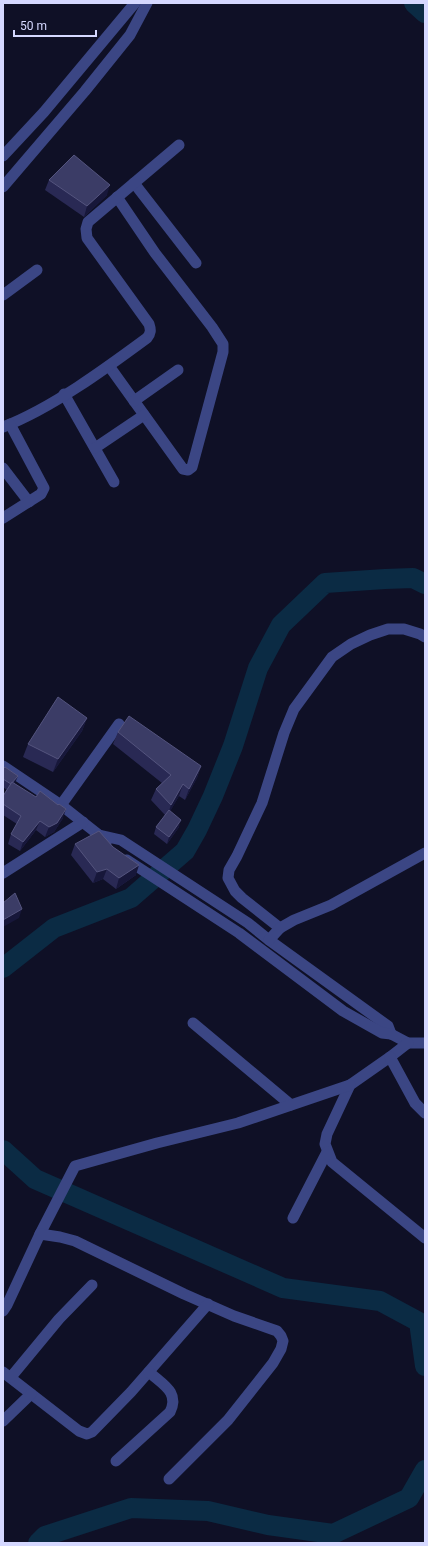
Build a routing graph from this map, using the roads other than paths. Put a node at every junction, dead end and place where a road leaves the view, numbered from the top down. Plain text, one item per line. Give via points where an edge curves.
1 (136, 3) edge
2 (147, 3) edge
3 (179, 145) dead end
4 (3, 156) edge
5 (134, 183) junction
6 (3, 187) edge
7 (117, 198) junction
8 (196, 263) dead end
9 (37, 270) dead end
10 (3, 295) edge
11 (109, 366) junction
12 (178, 370) dead end
13 (64, 394) junction
14 (134, 401) junction
15 (144, 415) junction
16 (6, 425) edge
17 (95, 448) junction
18 (3, 468) edge
19 (114, 482) dead end
20 (28, 502) junction
21 (5, 515) edge
22 (425, 637) edge
23 (119, 724) dead end
24 (3, 766) edge
25 (61, 805) junction
26 (83, 822) junction
27 (100, 835) junction
28 (425, 853) edge
29 (5, 869) edge
30 (280, 928) junction
31 (269, 940) junction
32 (193, 1023) dead end
33 (391, 1034) junction
34 (408, 1043) junction
35 (425, 1043) edge
36 (390, 1057) junction
37 (350, 1085) junction
38 (291, 1105) junction
39 (425, 1113) edge
40 (327, 1152) junction
41 (293, 1218) dead end
42 (40, 1234) junction
43 (425, 1238) edge
44 (92, 1285) dead end
45 (208, 1304) junction
46 (3, 1311) edge
47 (149, 1372) junction
48 (7, 1375) edge
49 (31, 1394) junction
50 (3, 1421) edge
51 (116, 1461) dead end
52 (169, 1479) dead end

1 - 4 street via 44,112
2 - 6 street via 130,35
3 - 5 street
5 - 7 street
5 - 8 street
7 - 11 street via 88,222 87,238 151,329 147,338
7 - 15 street via 155,253 212,327 223,348 192,467 188,470 183,469
9 - 10 street
11 - 13 street
11 - 14 street
12 - 14 street
13 - 16 street
13 - 17 street
14 - 15 street
15 - 17 street
16 - 20 street via 44,486 43,492
17 - 19 street
18 - 20 street
20 - 21 street
22 - 30 street via 404,629 388,629 351,644 332,657 294,709 262,803 229,870 228,878 235,891
23 - 25 street
24 - 25 street
25 - 26 street
26 - 27 street
26 - 29 street
27 - 31 street via 121,840 248,923
27 - 33 street via 117,854 239,933 343,1011 382,1033
28 - 30 street via 331,905
30 - 31 street
31 - 33 street via 388,1026
32 - 38 street
33 - 34 street
34 - 35 street
34 - 36 street
36 - 37 street
36 - 39 street via 415,1102
37 - 38 street
37 - 40 street via 327,1134
38 - 42 street via 238,1123 74,1166
40 - 41 street
40 - 43 street via 332,1162
42 - 45 street via 75,1241
42 - 46 street
44 - 48 street
45 - 47 street
45 - 52 street via 277,1331 283,1341 273,1363 228,1420
47 - 49 street via 132,1392 87,1434 79,1431
47 - 51 street via 170,1391 174,1405 170,1412
48 - 49 street
49 - 50 street

